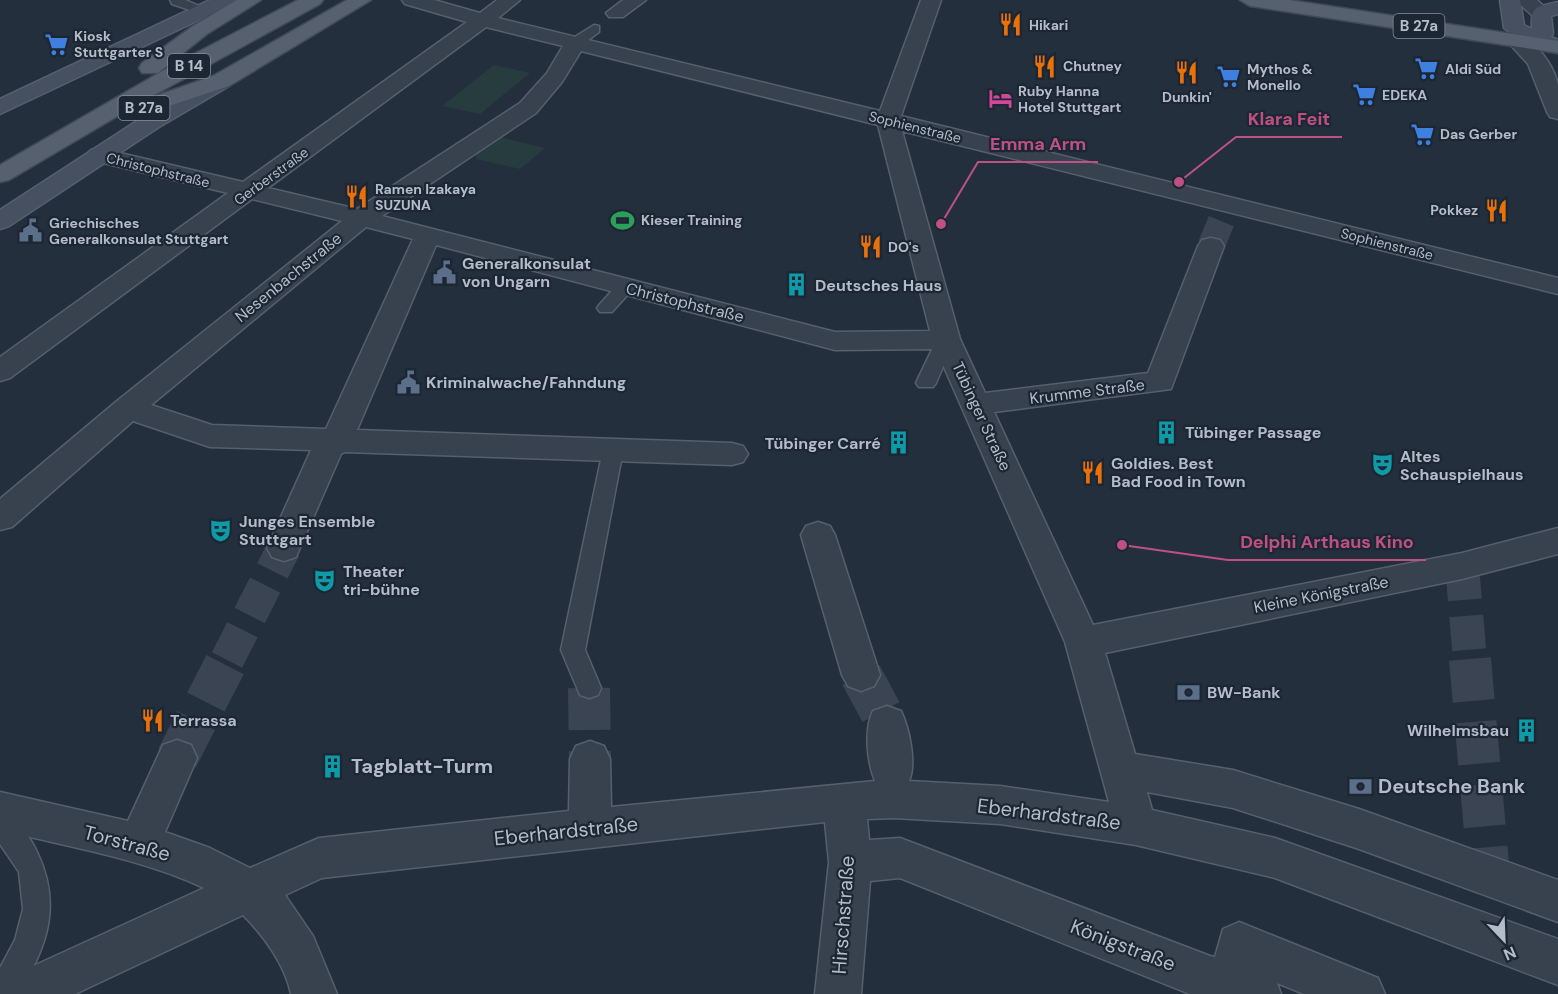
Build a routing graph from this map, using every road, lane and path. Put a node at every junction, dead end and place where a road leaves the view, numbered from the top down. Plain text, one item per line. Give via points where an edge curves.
1 (226, 0) edge
2 (251, 0) edge
3 (281, 0) edge
4 (313, 0) edge
5 (361, 0) edge
6 (412, 0) edge
7 (510, 0) edge
8 (931, 0) edge
9 (1250, 0) edge
10 (1330, 0) edge
11 (1510, 0) edge
12 (1525, 0) edge
13 (176, 1) edge
14 (203, 10) junction
15 (483, 20) junction
16 (594, 29) dead end
17 (1542, 32) edge
18 (575, 43) junction
19 (150, 68) junction
20 (221, 81) junction
21 (0, 107) edge
22 (1558, 112) edge
23 (888, 120) junction
24 (67, 135) junction
25 (0, 153) edge
26 (99, 155) junction
27 (0, 175) edge
28 (249, 192) junction
29 (360, 218) junction
30 (0, 221) edge
31 (427, 236) junction
32 (1211, 246) tunnel mouth
33 (1558, 286) edge
34 (625, 287) junction
35 (606, 309) dead end
36 (946, 339) junction
37 (0, 371) edge
38 (926, 383) dead end
39 (978, 404) junction
40 (128, 408) junction
41 (336, 442) junction
42 (613, 450) junction
43 (732, 454) dead end
44 (0, 518) edge
45 (818, 535) dead end
46 (1558, 541) edge
47 (284, 548) tunnel mouth
48 (1083, 642) junction
49 (861, 675) tunnel mouth
50 (589, 688) tunnel mouth
51 (887, 723) tunnel mouth
52 (177, 758) tunnel mouth
53 (590, 759) tunnel mouth
54 (1120, 769) junction
55 (892, 773) dead end
56 (844, 801) junction
57 (0, 811) edge
58 (0, 825) edge
59 (1136, 826) junction
60 (590, 828) junction
61 (138, 845) junction
62 (850, 862) junction
63 (248, 891) junction
64 (1558, 900) edge
65 (1558, 962) edge
66 (1247, 989) edge
67 (0, 994) edge
68 (23, 994) edge
69 (314, 994) edge
70 (838, 994) edge
71 (1362, 994) edge

1 - 14 street
2 - 19 main road via 200,30
3 - 19 main road, B 14
4 - 24 main road, B 14
5 - 20 main road, B 27a
6 - 15 street, Sophienstraße
7 - 15 street, Gerberstraße
8 - 23 street
9 - 17 main road, B 27a
10 - 17 main road, B 27a
11 - 17 street
12 - 17 street
13 - 14 lane
14 - 21 street
15 - 18 street, Sophienstraße
15 - 28 street, Gerberstraße
16 - 18 lane
17 - 22 street via 1538,62
18 - 23 street, Sophienstraße
18 - 29 street, Nesenbachstraße via 542,95 528,108
19 - 25 main road, B 14
20 - 24 main road, B 27a
20 - 26 street
23 - 33 street, Sophienstraße via 1225,211
23 - 36 street, Tübinger Straße
24 - 27 main road, B 14
26 - 28 street, Christophstraße
26 - 30 street
28 - 29 street, Christophstraße
28 - 37 street, Gerberstraße
29 - 31 street, Christophstraße
29 - 40 street, Nesenbachstraße
31 - 34 street, Christophstraße
31 - 41 street
32 - 39 street, Krumme Straße via 1160,382
34 - 35 lane
34 - 36 street, Christophstraße via 836,340
36 - 38 lane
36 - 39 street, Tübinger Straße
39 - 48 street, Tübinger Straße
40 - 41 street via 210,436
40 - 44 street, Nesenbachstraße
41 - 42 street
41 - 47 street via 328,448
42 - 43 street
42 - 50 lane via 573,650
45 - 49 street
46 - 48 street, Kleine Königstraße via 1462,566
48 - 54 street, Tübinger Straße
51 - 55 street
52 - 61 street
53 - 60 street
54 - 59 street, Tübinger Straße
54 - 64 street via 1233,789
56 - 59 street, Eberhardstraße via 894,799 1000,805
56 - 60 street, Eberhardstraße
56 - 62 street, Hirschstraße
57 - 61 street, Torstraße
58 - 67 lane via 24,853 37,887 36,930
59 - 65 street via 1275,858
60 - 63 street, Eberhardstraße via 319,858
61 - 63 street, Torstraße via 213,870
62 - 66 street, Königstraße via 900,858 1210,979
62 - 70 street, Hirschstraße
63 - 68 street, Eberhardstraße
63 - 69 street, Torstraße via 269,910 291,940
66 - 71 street, Königstraße via 1239,945

